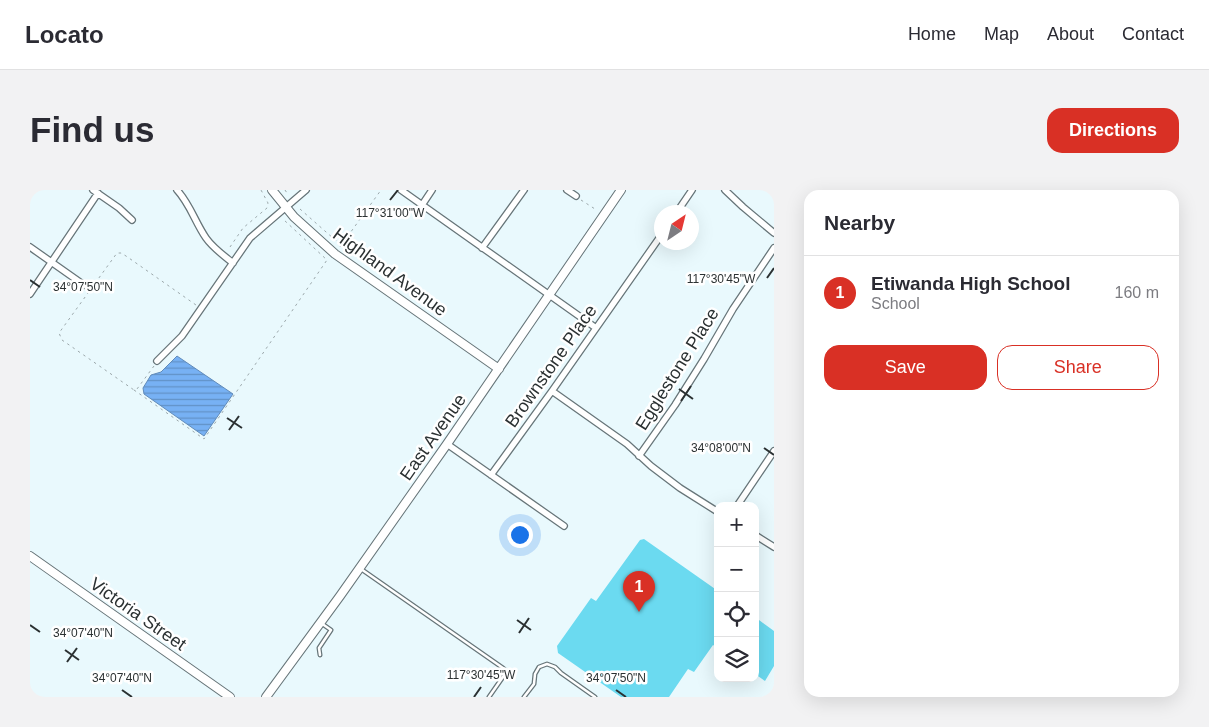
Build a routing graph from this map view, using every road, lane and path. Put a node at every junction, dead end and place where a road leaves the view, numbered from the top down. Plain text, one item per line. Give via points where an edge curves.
1 (177, 190) edge
2 (261, 190) edge
3 (272, 190) edge
4 (285, 190) edge
5 (306, 190) edge
6 (381, 190) edge
7 (401, 190) edge
8 (432, 190) edge
9 (524, 190) edge
10 (567, 190) edge
11 (621, 190) edge
12 (692, 190) edge
13 (725, 190) edge
14 (96, 192) edge
15 (287, 192) dead end
16 (576, 196) joint
17 (422, 204) junction
18 (682, 205) edge
19 (286, 208) junction
20 (300, 209) dead end
21 (595, 210) dead end
22 (132, 220) dead end
23 (284, 220) dead end
24 (774, 233) edge
25 (343, 244) junction
26 (654, 246) edge
27 (30, 247) edge
28 (230, 247) dead end
29 (340, 247) dead end
30 (482, 248) junction
31 (774, 248) edge
32 (51, 261) junction
33 (233, 263) junction
34 (84, 285) dead end
35 (30, 294) edge
36 (549, 295) junction
37 (201, 309) junction
38 (596, 328) junction
39 (157, 361) joint
40 (499, 369) junction
41 (134, 390) junction
42 (552, 392) junction
43 (447, 444) junction
44 (774, 451) edge
45 (639, 456) junction
46 (491, 475) junction
47 (739, 502) edge
48 (714, 509) edge
49 (564, 526) dead end
50 (759, 538) edge
51 (774, 547) edge
52 (30, 556) edge
53 (359, 568) junction
54 (320, 622) junction
55 (331, 630) junction
56 (334, 632) dead end
57 (468, 644) junction
58 (466, 648) dead end
59 (320, 655) dead end
60 (230, 697) edge
61 (266, 697) edge
62 (489, 697) edge
63 (524, 697) edge
64 (595, 697) edge

1 - 33 street via 185,198 206,238
2 - 28 path via 268,203 267,208 244,228
3 - 19 main road, Highland Avenue
4 - 15 path
5 - 19 street
6 - 25 path
7 - 17 street
8 - 17 street
9 - 30 street
10 - 16 street
11 - 36 main road, East Avenue
12 - 18 street
13 - 24 street
14 - 22 street
14 - 32 street
16 - 21 path
17 - 30 street
19 - 33 street via 250,238
19 - 40 main road, Highland Avenue via 335,254
20 - 25 path
23 - 41 path via 327,260 204,439
25 - 29 path
26 - 38 street, Brownstone Place
27 - 32 street
30 - 36 street
31 - 45 street, Egglestone Place
32 - 34 street
32 - 35 street
33 - 37 street
36 - 38 street
36 - 40 main road, East Avenue
37 - 39 street via 182,336
37 - 41 path via 118,253 59,336
38 - 42 street, Brownstone Place
39 - 41 path
40 - 43 main road, East Avenue
42 - 45 street via 627,444
42 - 46 street, Brownstone Place
43 - 46 street
43 - 53 main road, East Avenue
44 - 47 street
45 - 48 street
46 - 49 street
50 - 51 street
52 - 60 main road, Victoria Street
53 - 54 main road, East Avenue
53 - 57 lane
54 - 55 lane
54 - 61 main road, East Avenue
55 - 56 lane
55 - 59 lane via 319,648
57 - 58 lane
57 - 62 lane via 506,671
63 - 64 lane via 534,684 539,667 547,664

